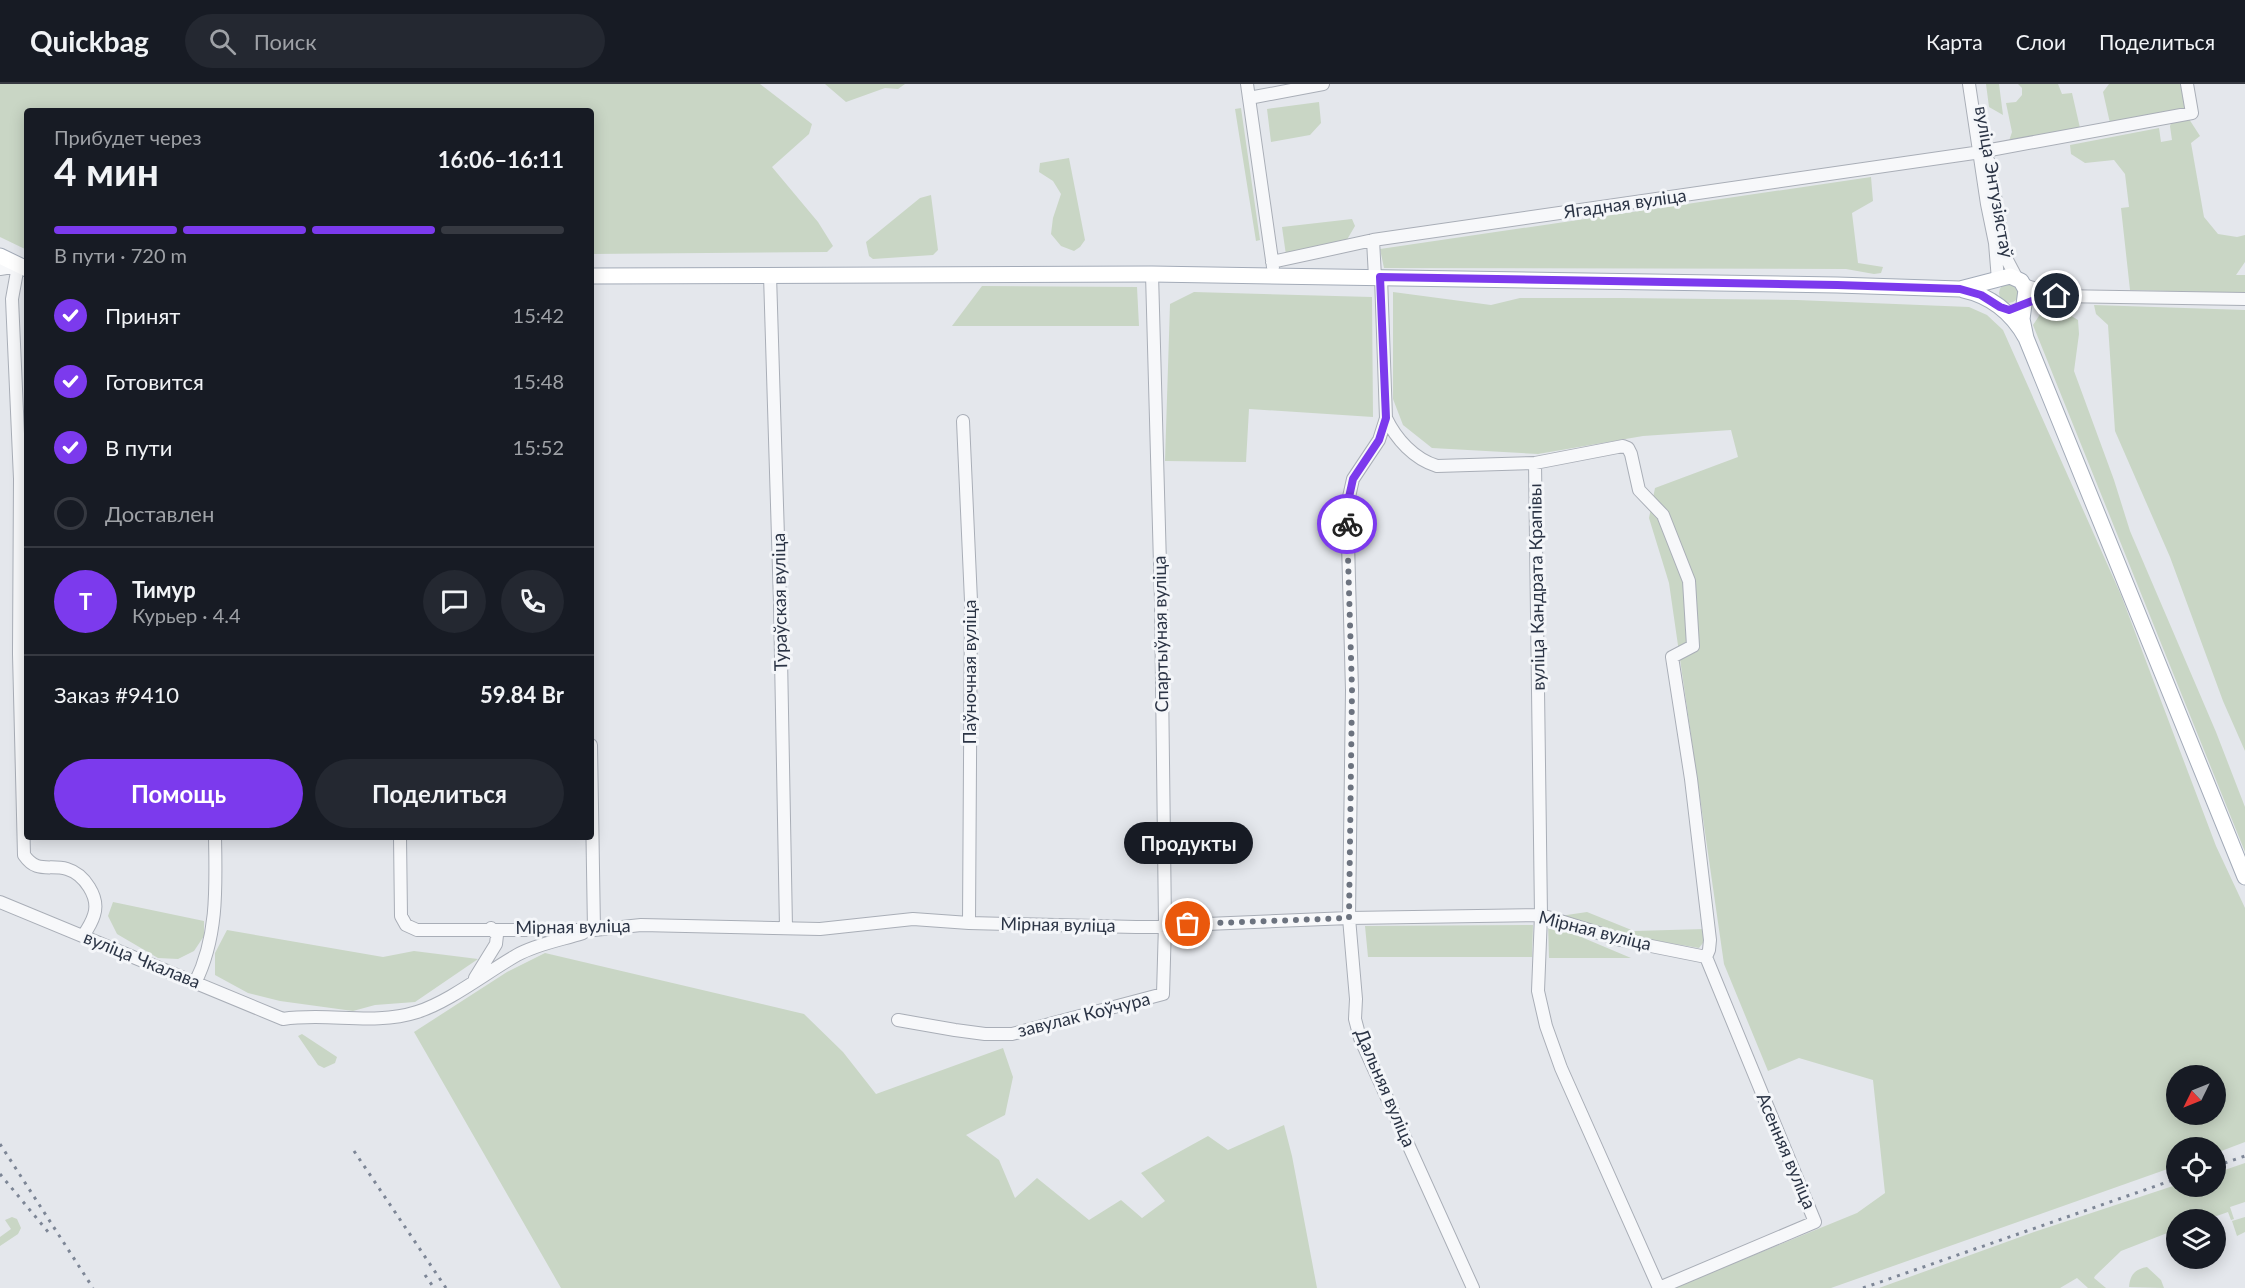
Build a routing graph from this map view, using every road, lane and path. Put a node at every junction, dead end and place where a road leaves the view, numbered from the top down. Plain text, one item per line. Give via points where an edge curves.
1 (1247, 84) edge
2 (1323, 84) edge
3 (1969, 84) edge
4 (1977, 84) edge
5 (2187, 84) edge
6 (1249, 98) junction
7 (1983, 152) junction
8 (1991, 204) junction
9 (1991, 227) junction
10 (1373, 240) junction
11 (0, 256) edge
12 (22, 267) edge
13 (0, 268) edge
14 (1273, 269) junction
15 (1152, 274) junction
16 (770, 275) junction
17 (594, 276) edge
18 (1378, 277) junction
19 (1998, 280) junction
20 (2020, 281) junction
21 (1979, 285) junction
22 (1960, 289) junction
23 (2057, 296) junction
24 (2245, 299) edge
25 (2023, 304) junction
26 (2000, 307) junction
27 (2026, 338) junction
28 (1386, 418) junction
29 (963, 421) dead end
30 (1535, 464) junction
31 (215, 840) edge
32 (400, 840) edge
33 (593, 840) edge
34 (2245, 877) edge
35 (0, 902) edge
36 (1541, 915) junction
37 (1349, 918) junction
38 (969, 923) junction
39 (1166, 924) junction
40 (491, 928) junction
41 (786, 928) junction
42 (594, 930) junction
43 (83, 936) junction
44 (1706, 957) junction
45 (195, 982) junction
46 (471, 984) junction
47 (1163, 994) joint
48 (898, 1020) dead end
49 (1473, 1288) edge
50 (1659, 1288) edge

1 - 6 street
2 - 6 street
3 - 7 street, вуліца Энтузіястаў
4 - 7 street, вуліца Энтузіястаў
5 - 7 street, Ягадная вуліца via 2192,113
6 - 14 street
7 - 8 street, вуліца Энтузіястаў
7 - 10 street, Ягадная вуліца
8 - 9 street, вуліца Энтузіястаў
8 - 20 street, вуліца Энтузіястаў via 2010,269
9 - 19 street, вуліца Энтузіястаў
9 - 21 street, вуліца Энтузіястаў via 1993,274
10 - 14 street, Ягадная вуліца
10 - 18 street
11 - 12 main road
12 - 13 street
12 - 43 street via 12,299 20,493 24,855 38,867 67,869 87,883 95,906
14 - 15 main road
14 - 18 main road
15 - 16 main road
15 - 39 street, Спартыўная вуліца
16 - 17 main road
16 - 41 street, Тураўская вуліца
18 - 22 main road
18 - 28 street
19 - 20 main road via 2003,277
19 - 21 main road
19 - 26 main road via 1993,297
20 - 23 street
20 - 25 main road via 2026,294
21 - 22 main road
22 - 26 main road via 1981,295
23 - 24 street
23 - 25 street
25 - 26 main road via 2009,310
25 - 27 main road
26 - 27 main road
27 - 34 main road
28 - 30 street via 1393,434 1425,463
28 - 37 street, Дальняя вуліца via 1379,440 1353,479 1347,506 1352,690
29 - 38 street, Паўночная вуліца via 971,601
30 - 36 street, вуліца Кандрата Крапівы
30 - 44 street, вуліца Кандрата Крапівы via 1628,448 1639,490 1663,515 1689,581 1693,646 1672,657 1710,940
31 - 45 street via 212,935
32 - 40 street, Мірная вуліца via 401,916 406,925 417,930
33 - 42 street
35 - 43 street, вуліца Чкалава
36 - 37 street, Мірная вуліца
36 - 44 street, Мірная вуліца via 1621,940
36 - 50 street, Асенняя вуліца via 1538,992 1546,1026 1560,1068
37 - 39 street, Мірная вуліца
37 - 49 street, Дальняя вуліца via 1360,1038
38 - 39 street, Мірная вуліца via 1136,927
38 - 41 street, Мірная вуліца via 913,920 836,928
39 - 47 street, Спартыўная вуліца
40 - 42 street, Мірная вуліца
40 - 46 street via 496,944
41 - 42 street, Мірная вуліца via 641,926
42 - 46 street via 530,949
43 - 45 street, вуліца Чкалава
44 - 50 street, Асенняя вуліца via 1815,1222
45 - 46 street, вуліца Чкалава via 284,1018 377,1019 428,1008
47 - 48 street, завулак Коўчура via 1012,1034

